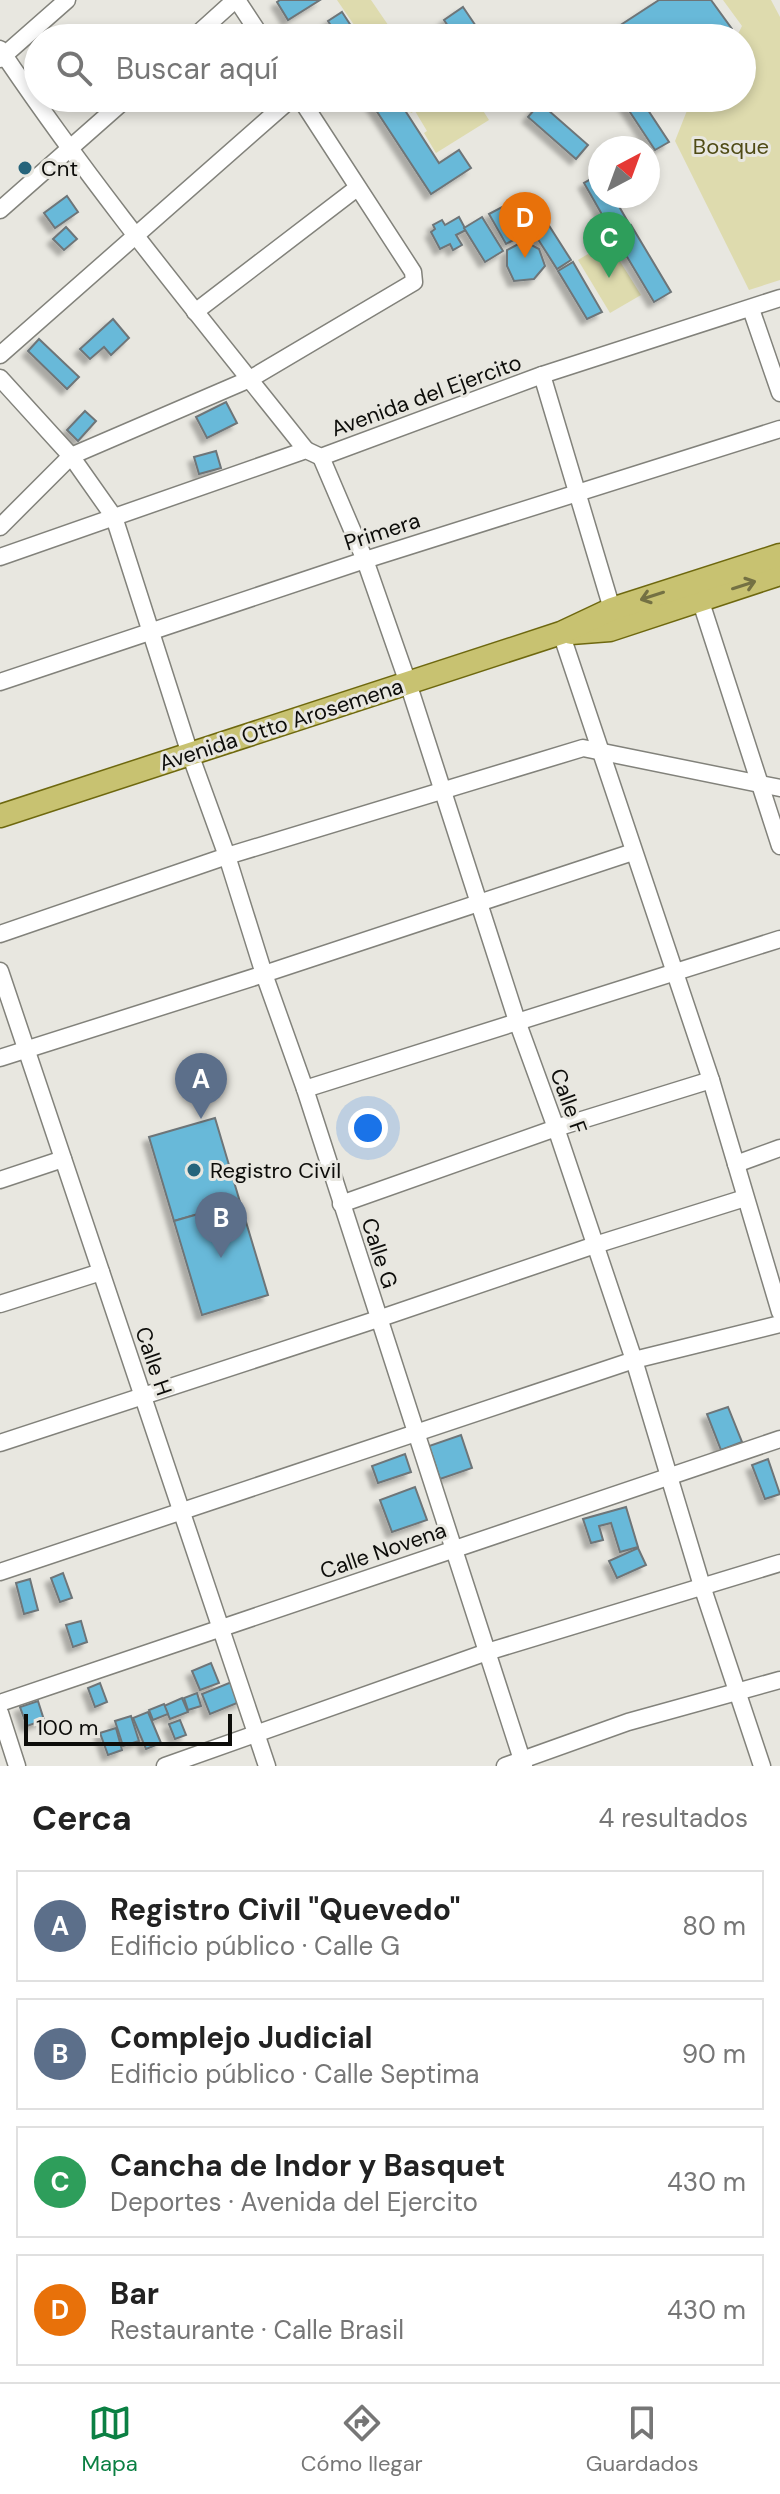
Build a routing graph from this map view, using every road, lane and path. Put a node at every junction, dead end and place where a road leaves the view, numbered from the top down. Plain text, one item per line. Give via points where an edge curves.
1 (67, 0) edge
2 (236, 0) edge
3 (38, 24) edge
4 (209, 24) edge
5 (252, 24) edge
6 (24, 36) edge
7 (1, 55) edge
8 (24, 87) edge
9 (42, 112) edge
10 (112, 112) edge
11 (276, 112) edge
12 (309, 112) edge
13 (70, 150) junction
14 (357, 188) junction
15 (0, 210) edge
16 (135, 235) junction
17 (780, 298) edge
18 (751, 309) junction
19 (195, 312) junction
20 (0, 355) edge
21 (542, 375) junction
22 (0, 378) edge
23 (250, 379) junction
24 (780, 393) edge
25 (780, 429) edge
26 (314, 453) junction
27 (71, 456) junction
28 (576, 493) junction
29 (114, 517) junction
30 (0, 527) edge
31 (780, 555) edge
32 (0, 557) edge
33 (365, 560) junction
34 (780, 574) edge
35 (697, 591) junction
36 (612, 609) junction
37 (151, 631) junction
38 (561, 633) junction
39 (0, 682) edge
40 (408, 683) junction
41 (599, 750) junction
42 (190, 754) junction
43 (758, 782) junction
44 (780, 788) edge
45 (444, 789) junction
46 (0, 816) edge
47 (780, 846) edge
48 (633, 852) junction
49 (227, 856) junction
50 (478, 903) junction
51 (0, 934) edge
52 (780, 939) edge
53 (0, 971) edge
54 (674, 973) junction
55 (264, 974) junction
56 (517, 1021) junction
57 (26, 1049) junction
58 (0, 1058) edge
59 (711, 1080) junction
60 (305, 1089) junction
61 (556, 1128) junction
62 (780, 1148) edge
63 (63, 1159) junction
64 (736, 1164) junction
65 (0, 1180) edge
66 (745, 1198) junction
67 (341, 1204) junction
68 (595, 1245) junction
69 (101, 1272) junction
70 (0, 1304) edge
71 (780, 1312) edge
72 (378, 1319) junction
73 (780, 1324) edge
74 (634, 1360) junction
75 (143, 1396) junction
76 (416, 1432) junction
77 (780, 1439) edge
78 (0, 1443) edge
79 (669, 1476) junction
80 (182, 1513) junction
81 (452, 1549) junction
82 (780, 1563) edge
83 (0, 1572) edge
84 (702, 1586) junction
85 (221, 1628) junction
86 (487, 1652) junction
87 (780, 1680) edge
88 (739, 1692) junction
89 (0, 1703) edge
90 (0, 1713) edge
91 (256, 1734) junction
92 (517, 1764) edge
93 (17, 1766) edge
94 (165, 1766) edge
95 (267, 1766) edge
96 (762, 1766) edge

1 - 3 street
2 - 4 street
2 - 5 street
6 - 7 street
7 - 8 street, Calle F
9 - 13 street, Calle F
10 - 13 street
11 - 16 street
12 - 14 street
13 - 15 street
13 - 16 street, Calle F
14 - 19 street
14 - 23 street via 414,278 412,285
16 - 19 street, Calle F
16 - 20 street
17 - 18 street, Avenida del Ejercito
18 - 21 street, Avenida del Ejercito
18 - 24 street
19 - 23 street, Calle F
21 - 26 street, Avenida del Ejercito
21 - 28 street
22 - 27 street, Calle G
23 - 26 street, Calle F
23 - 27 street
25 - 28 street, Primera
26 - 29 street, Avenida del Ejercito
26 - 33 street, Calle F
27 - 29 street, Calle G
27 - 30 street
28 - 33 street, Primera
28 - 36 street
29 - 32 street, Avenida del Ejercito
29 - 37 street, Calle G
31 - 35 main road, Avenida Otto Arosemena
33 - 37 street, Primera
33 - 40 street, Calle F
35 -> 34 main road, Avenida Otto Arosemena
35 -> 36 main road, Avenida Otto Arosemena
35 - 38 main road, Avenida Otto Arosemena via 610,630
35 - 43 street
36 - 38 main road, Avenida Otto Arosemena
37 - 39 street, Primera
37 - 42 street, Calle G
38 - 40 main road, Avenida Otto Arosemena
38 - 41 street
40 - 42 main road, Avenida Otto Arosemena
40 - 45 street, Calle F
41 - 43 street
41 - 45 street via 583,748
41 - 48 street
42 - 46 main road, Avenida Otto Arosemena
42 - 49 street, Calle G
43 - 44 street
43 - 47 street
45 - 49 street
45 - 50 street, Calle F
48 - 50 street
48 - 54 street
49 - 51 street
49 - 55 street, Calle G
50 - 55 street
50 - 56 street, Calle F
52 - 54 street
53 - 57 street, Calle H
54 - 56 street
54 - 59 street
55 - 57 street
55 - 60 street, Calle G
56 - 60 street
56 - 61 street, Calle F
57 - 58 street
57 - 63 street, Calle H
59 - 61 street
59 - 64 street
60 - 67 street, Calle G
61 - 67 street
61 - 68 street, Calle F
62 - 64 street
63 - 65 street
63 - 69 street, Calle H
64 - 66 street
66 - 68 street
66 - 71 street
67 - 72 street, Calle G
68 - 72 street
68 - 74 street, Calle F
69 - 70 street
69 - 75 street, Calle H
72 - 75 street
72 - 76 street, Calle G
73 - 74 street
74 - 76 street
74 - 79 street, Calle F
75 - 78 street
75 - 80 street, Calle H
76 - 80 street
76 - 81 street, Calle G
77 - 79 street, Calle Novena
79 - 81 street, Calle Novena
79 - 84 street, Calle F
80 - 83 street
80 - 85 street, Calle H
81 - 85 street, Calle Novena
81 - 86 street, Calle G
82 - 84 street
84 - 86 street
84 - 88 street, Calle F
85 - 89 street, Calle Novena
85 - 91 street, Calle H
86 - 91 street
86 - 92 street, Calle G
87 - 88 street
88 - 92 street via 628,1722
88 - 96 street, Calle F
90 - 93 street
91 - 94 street
91 - 95 street, Calle H

